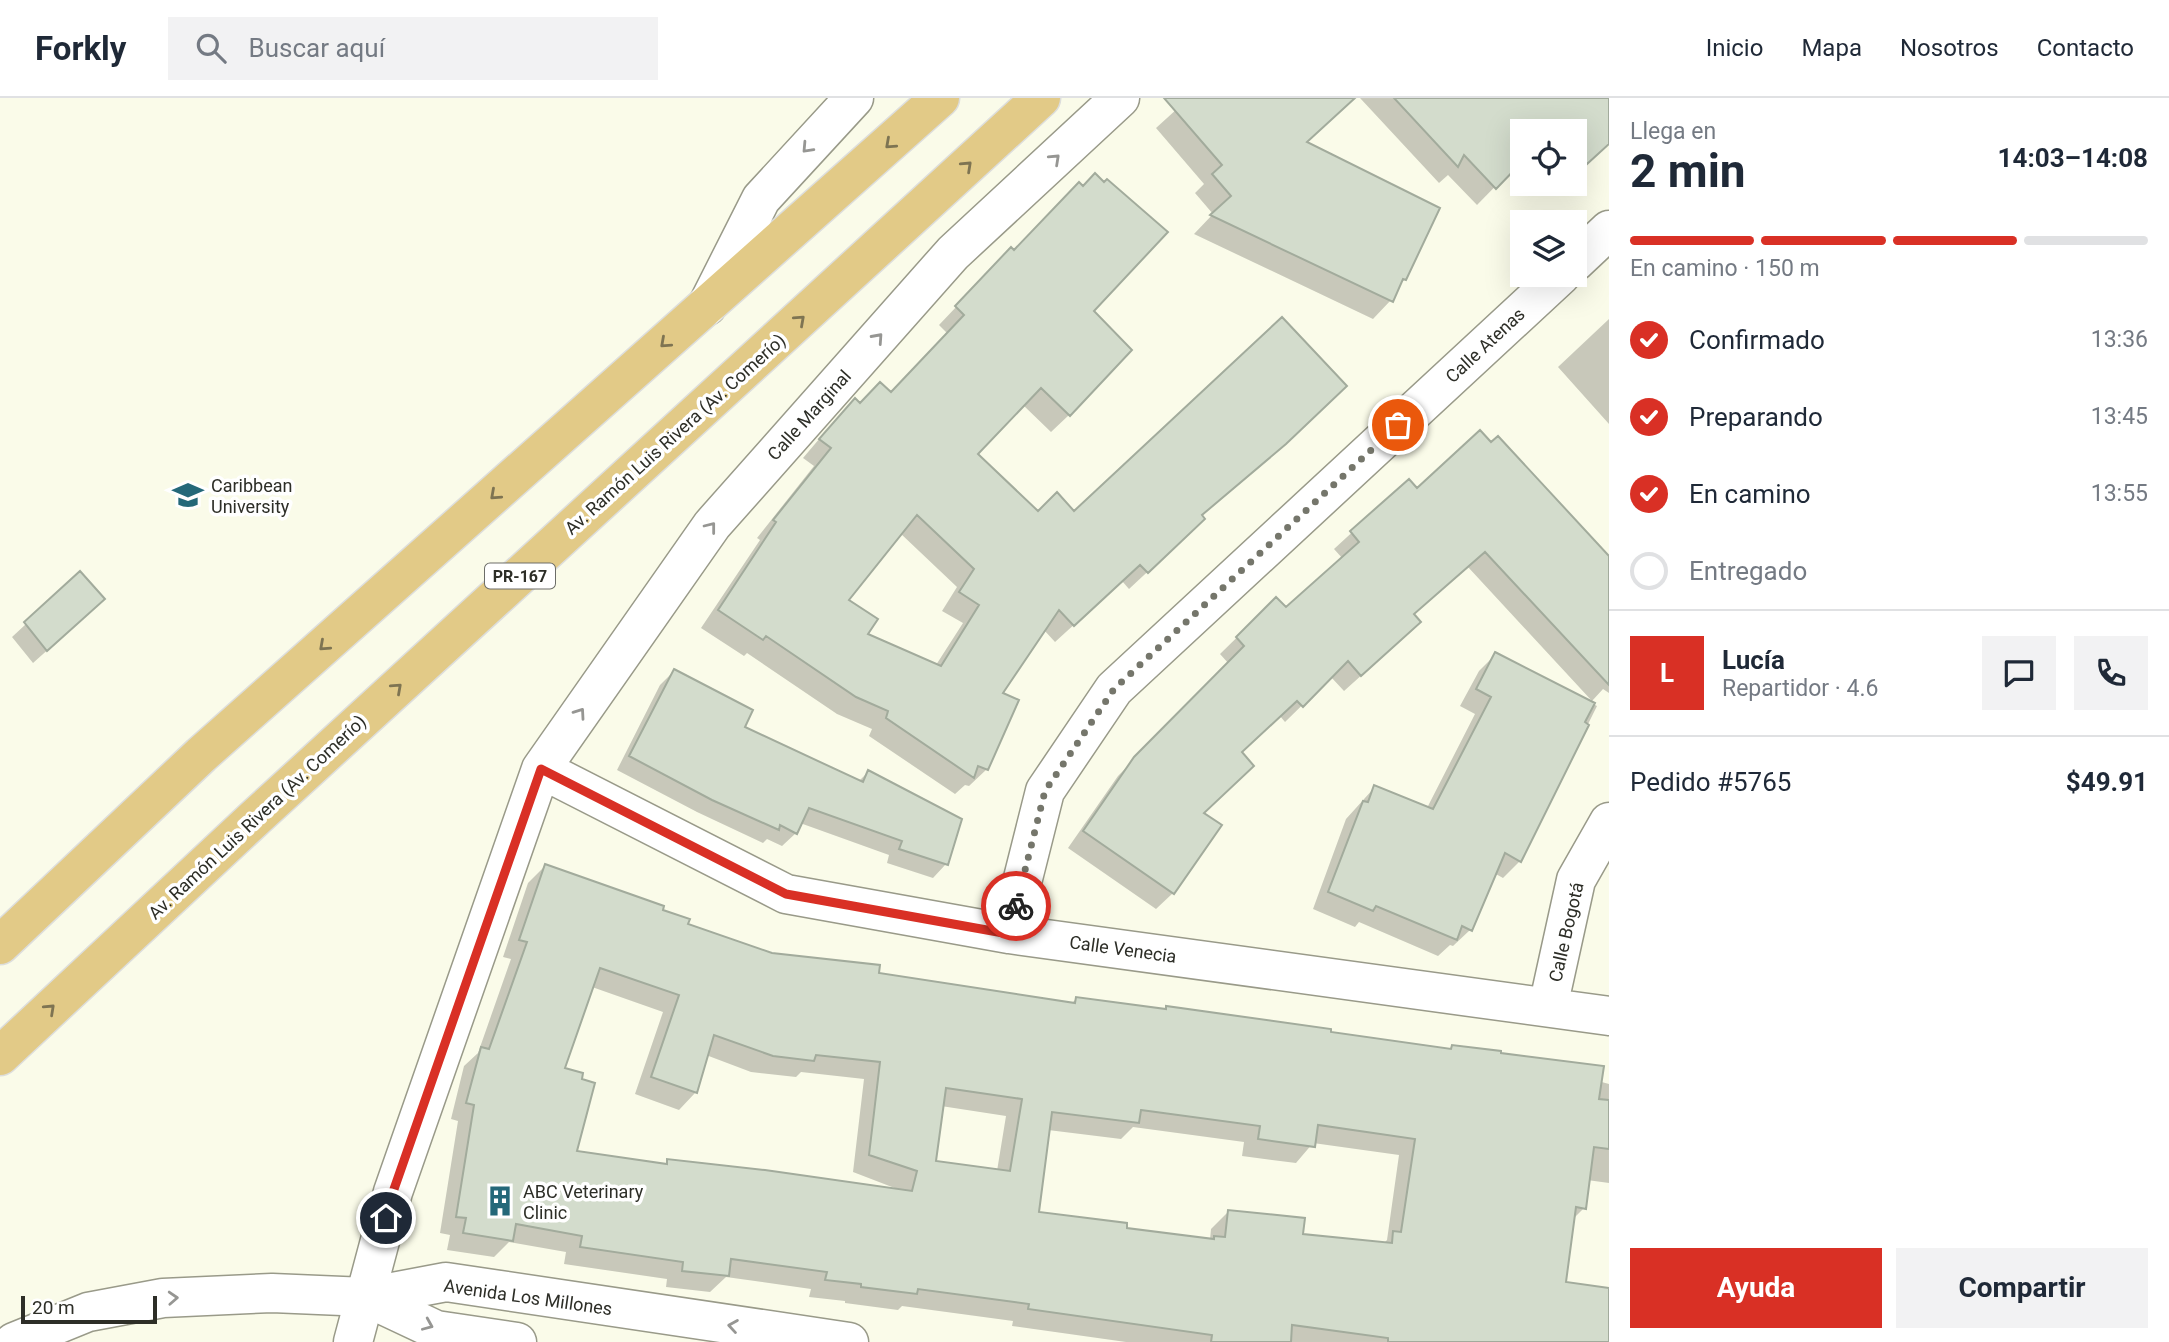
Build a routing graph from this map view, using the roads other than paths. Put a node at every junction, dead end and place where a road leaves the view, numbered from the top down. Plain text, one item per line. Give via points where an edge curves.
1 (854, 98) edge
2 (1041, 98) edge
3 (1120, 98) edge
4 (920, 105) edge
5 (1609, 230) edge
6 (1587, 251) edge
7 (1548, 287) edge
8 (707, 306) junction
9 (541, 769) junction
10 (1609, 822) edge
11 (1009, 934) junction
12 (0, 945) edge
13 (1548, 1007) junction
14 (1609, 1016) edge
15 (0, 1056) edge
16 (366, 1297) junction
17 (14, 1342) edge
18 (353, 1342) edge
19 (517, 1342) edge
20 (849, 1342) edge

1 -> 8 street via 761,199
15 -> 2 main road, Av. Ramón Luis Rivera (Av. Comerío) / PR-167
9 -> 3 street, Calle Marginal via 712,526 953,253
4 -> 8 main road
5 - 6 street
7 - 11 street, Calle Atenas via 1114,689 1045,791
8 -> 12 main road via 201,755
9 - 11 street, Calle Venecia via 786,894
9 - 16 street, Calle Marginal via 393,1192
10 - 13 street, Calle Bogotá via 1576,880
11 - 13 street, Calle Venecia
13 - 14 street, Calle Venecia
17 -> 16 street via 88,1312 163,1298 272,1293
16 - 18 street, Calle Marginal
16 -> 19 street via 436,1330
20 -> 16 street, Avenida Los Millones via 446,1282

